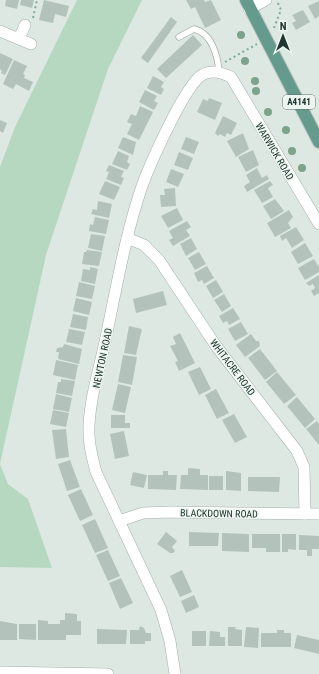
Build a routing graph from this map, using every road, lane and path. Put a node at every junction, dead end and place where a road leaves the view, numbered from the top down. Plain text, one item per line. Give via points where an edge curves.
1 (37, 0) edge
2 (266, 0) edge
3 (276, 0) edge
4 (248, 4) edge
5 (25, 25) joint
6 (0, 31) edge
7 (277, 35) dead end
8 (179, 37) dead end
9 (19, 39) junction
10 (263, 41) dead end
11 (31, 44) dead end
12 (219, 70) junction
13 (319, 142) edge
14 (319, 224) edge
15 (127, 238) junction
16 (305, 514) junction
17 (319, 514) edge
18 (119, 521) junction
19 (0, 672) edge
20 (108, 674) edge
21 (175, 674) edge

1 - 5 path via 32,21
2 - 4 street
3 - 7 path via 281,10 274,28
4 - 13 main road, A4141
5 - 9 street
6 - 9 street
8 - 12 lane via 198,30 212,46
9 - 11 street
10 - 12 path
12 - 14 street, WARWICK ROAD via 231,78
12 - 15 street, NEWTON ROAD via 203,74 192,84 180,104 142,185
15 - 16 street, WHITACRE ROAD via 144,245 160,260 216,346 297,451 304,467
15 - 18 street, NEWTON ROAD via 90,416 89,434 90,452 96,472
16 - 17 street, BLACKDOWN ROAD
16 - 18 street, BLACKDOWN ROAD via 143,513
18 - 21 street, NEWTON ROAD via 164,617
19 - 20 street

